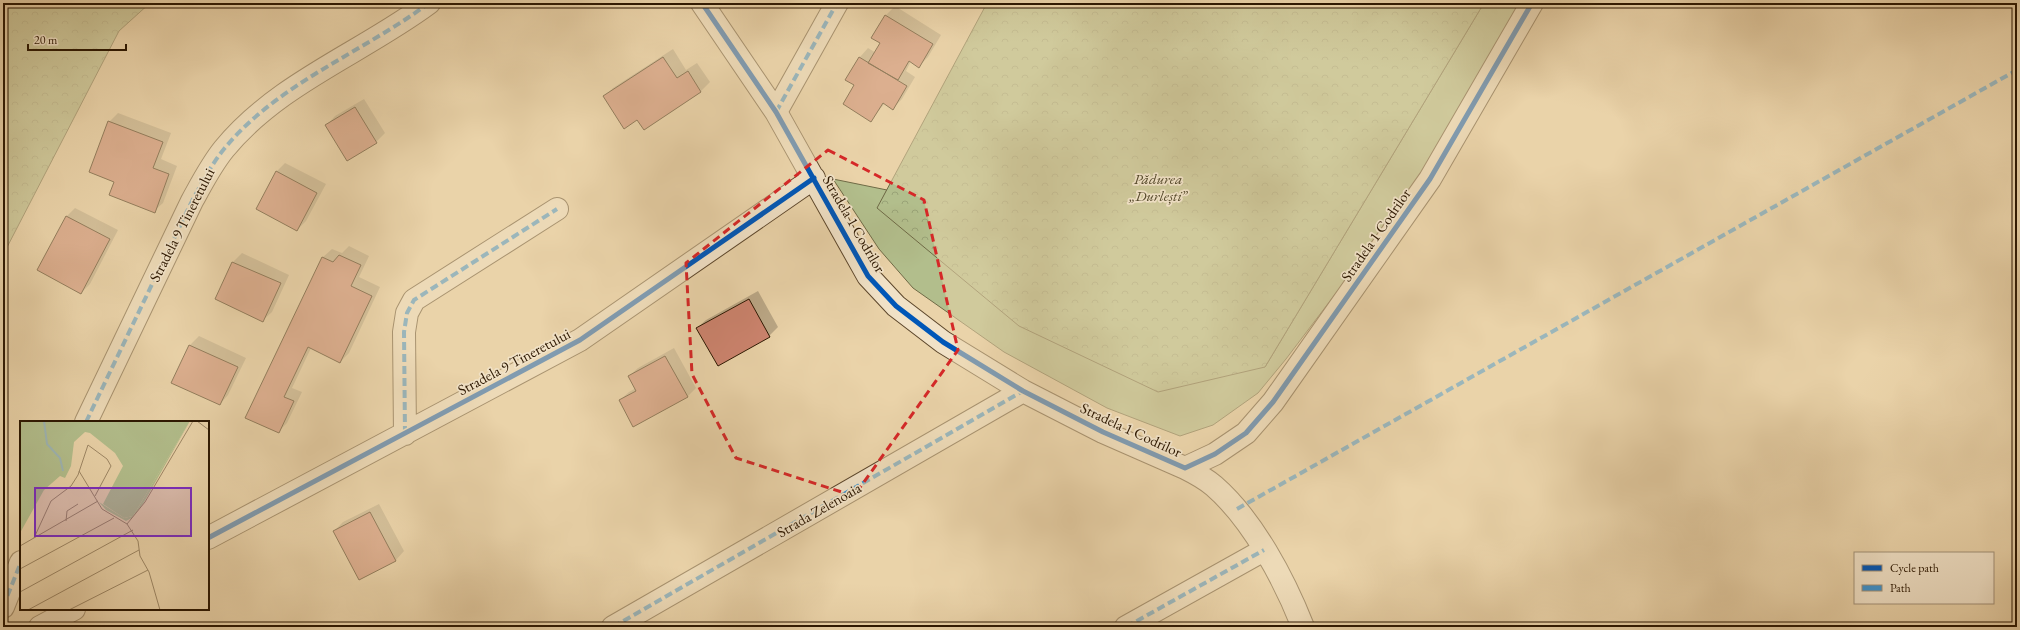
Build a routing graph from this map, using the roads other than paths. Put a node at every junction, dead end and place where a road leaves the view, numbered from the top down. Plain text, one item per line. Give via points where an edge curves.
1 (429, 3) edge
2 (702, 3) edge
3 (837, 3) edge
4 (1532, 3) edge
5 (776, 112) junction
6 (814, 178) junction
7 (557, 209) dead end
8 (1023, 391) junction
9 (86, 421) edge
10 (405, 434) junction
11 (1185, 468) junction
12 (209, 537) edge
13 (1264, 550) junction
14 (20, 564) edge
15 (3, 606) edge
16 (72, 610) edge
17 (40, 627) edge
18 (613, 627) edge
19 (1126, 627) edge
20 (1303, 627) edge

1 - 9 street, Stradela 9 Tineretului via 276,99 224,149 208,171 192,201
2 - 5 street, Stradela 1 Codrilor
3 - 5 street
4 - 11 street, Stradela 1 Codrilor via 1430,179 1273,402 1246,433 1215,454
5 - 6 street, Stradela 1 Codrilor
6 - 8 street, Stradela 1 Codrilor via 868,276 896,306 943,342
6 - 10 street, Stradela 9 Tineretului via 580,340
7 - 10 street via 414,300 407,314 404,332
8 - 11 street, Stradela 1 Codrilor via 1103,432
8 - 18 street, Strada Zelenoaia
10 - 12 street, Stradela 9 Tineretului
11 - 13 street via 1213,485 1237,509
13 - 19 street
13 - 20 street
14 - 15 street
16 - 17 street

